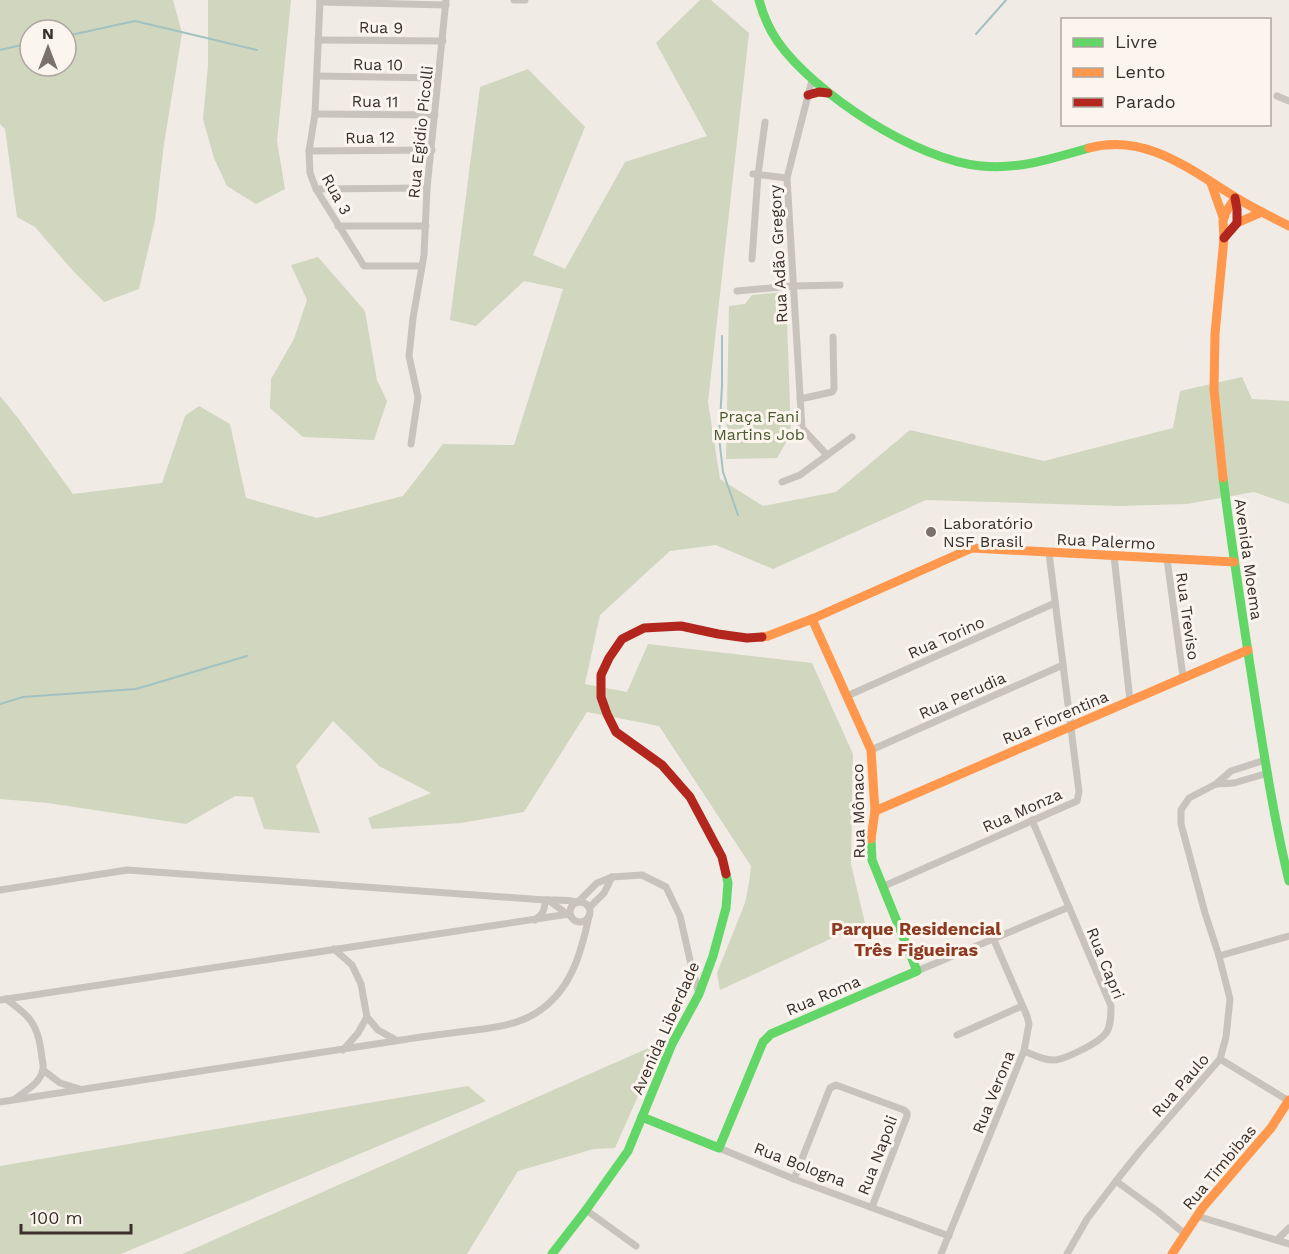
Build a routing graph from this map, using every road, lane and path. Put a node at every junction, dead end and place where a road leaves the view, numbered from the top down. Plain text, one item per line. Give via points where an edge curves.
1 (514, 0) edge
2 (525, 0) edge
3 (759, 0) edge
4 (320, 1) edge
5 (446, 2) edge
6 (318, 39) junction
7 (443, 41) junction
8 (317, 76) junction
9 (438, 78) junction
10 (812, 80) junction
11 (830, 94) junction
12 (808, 95) junction
13 (1277, 96) dead end
14 (1289, 101) edge
15 (315, 114) junction
16 (435, 116) junction
17 (765, 122) dead end
18 (432, 150) junction
19 (309, 151) junction
20 (755, 175) junction
21 (787, 178) junction
22 (1211, 182) junction
23 (427, 188) junction
24 (316, 189) junction
25 (1235, 198) junction
26 (1262, 212) junction
27 (1223, 217) junction
28 (1237, 224) junction
29 (338, 226) junction
30 (426, 226) junction
31 (1289, 226) edge
32 (1224, 238) junction
33 (752, 259) dead end
34 (421, 266) junction
35 (840, 285) dead end
36 (793, 286) junction
37 (738, 291) dead end
38 (833, 337) dead end
39 (800, 399) junction
40 (852, 437) dead end
41 (411, 444) dead end
42 (827, 456) junction
43 (782, 482) dead end
44 (1049, 553) junction
45 (1114, 556) junction
46 (1167, 559) junction
47 (1234, 562) junction
48 (1055, 603) junction
49 (812, 619) junction
50 (1248, 650) junction
51 (1063, 665) junction
52 (1183, 677) junction
53 (847, 696) junction
54 (1130, 701) junction
55 (1071, 726) junction
56 (871, 750) junction
57 (1265, 760) junction
58 (1268, 773) junction
59 (1216, 784) junction
60 (875, 811) junction
61 (1032, 820) junction
62 (1285, 852) edge
63 (612, 877) junction
64 (1289, 882) edge
65 (882, 887) junction
66 (0, 890) edge
67 (547, 900) junction
68 (577, 902) junction
69 (590, 907) junction
70 (1069, 907) junction
71 (570, 915) junction
72 (590, 916) junction
73 (536, 920) junction
74 (579, 922) junction
75 (1289, 936) edge
76 (993, 938) junction
77 (583, 944) junction
78 (334, 950) junction
79 (1219, 956) junction
80 (916, 971) junction
81 (699, 994) junction
82 (3, 999) edge
83 (1022, 1006) junction
84 (367, 1017) junction
85 (957, 1035) dead end
86 (396, 1040) junction
87 (343, 1050) junction
88 (1024, 1051) junction
89 (1220, 1059) junction
90 (43, 1070) junction
91 (83, 1089) junction
92 (14, 1100) junction
93 (0, 1102) edge
94 (1288, 1105) edge
95 (642, 1117) junction
96 (720, 1148) junction
97 (794, 1179) junction
98 (1116, 1181) junction
99 (872, 1207) junction
100 (586, 1210) junction
101 (1197, 1216) junction
102 (1289, 1228) edge
103 (1185, 1234) junction
104 (949, 1236) junction
105 (1276, 1240) junction
106 (1289, 1245) edge
107 (636, 1246) dead end
108 (552, 1254) edge
109 (941, 1254) edge
110 (1067, 1254) edge
111 (1172, 1254) edge

1 - 2 street
3 - 10 main road via 776,40
4 - 5 street
4 - 6 street, Rua 3
5 - 7 street, Rua Egidio Picolli
6 - 7 street, Rua 9
6 - 8 street, Rua 3
7 - 9 street, Rua Egidio Picolli
8 - 9 street, Rua 10
8 - 15 street, Rua 3
9 - 16 street, Rua Egidio Picolli
10 - 11 main road
10 - 12 street, Rua Adão Gregory
11 - 12 main road
11 - 22 main road via 909,144 971,165 1030,165 1120,143 1175,160
12 - 21 street, Rua Adão Gregory
13 - 14 street
15 - 16 street, Rua 11
15 - 19 street, Rua 3
16 - 18 street, Rua Egidio Picolli
17 - 20 street
18 - 19 street, Rua 12
18 - 23 street, Rua Egidio Picolli
19 - 24 street, Rua 3 via 310,173
20 - 21 street
20 - 33 street
21 - 36 street, Rua Adão Gregory
22 - 25 main road
22 - 27 main road, Avenida Moema
23 - 24 street
23 - 30 street, Rua Egidio Picolli
24 - 29 street, Rua 3
25 - 26 main road
25 - 27 main road
25 - 28 main road
26 - 28 main road
26 - 31 main road
27 - 32 main road, Avenida Moema
28 - 32 main road
29 - 30 street
29 - 34 street, Rua 3 via 364,266
30 - 34 street, Rua Egidio Picolli
32 - 47 main road, Avenida Moema via 1214,388
34 - 41 street, Rua Egidio Picolli via 409,356 418,397
35 - 36 street
36 - 37 street
36 - 39 street, Rua Adão Gregory
38 - 39 street via 834,389
39 - 42 street, Rua Adão Gregory via 802,428
40 - 42 street
42 - 43 street via 801,475
44 - 45 main road, Rua Palermo
44 - 48 street, Rua Monza
44 - 49 main road, Rua Palermo via 972,548
45 - 46 main road, Rua Palermo
45 - 54 street
46 - 47 main road, Rua Palermo
46 - 52 street, Rua Treviso
47 - 50 main road, Avenida Moema
48 - 51 street, Rua Monza
48 - 53 street, Rua Torino
49 - 53 main road, Rua Mônaco
49 - 81 main road, Avenida Liberdade via 768,636 747,638 681,626 645,628 622,639 602,675 601,697 616,732 662,765 690,797 722,857 728,883 726,908
50 - 52 main road, Rua Fiorentina
50 - 57 main road, Avenida Moema
51 - 55 street, Rua Monza
51 - 56 street, Rua Perudia
52 - 54 main road, Rua Fiorentina
53 - 56 main road, Rua Mônaco
54 - 55 main road, Rua Fiorentina
55 - 60 main road, Rua Fiorentina
55 - 61 street, Rua Monza via 1079,797
56 - 60 main road, Rua Mônaco
57 - 58 main road, Avenida Moema
57 - 59 street, Rua Paulo via 1231,771
58 - 59 street, Rua Paulo
58 - 62 main road, Avenida Moema
59 - 79 street, Rua Paulo via 1189,798 1181,810 1181,824
60 - 65 main road, Rua Mônaco via 872,860
61 - 65 street, Rua Monza
61 - 70 street, Rua Capri
62 - 64 main road, Avenida Moema
63 - 68 street via 597,883
63 - 69 street via 604,893
63 - 81 street via 642,875 666,887 680,916
65 - 80 main road, Rua Mônaco
66 - 67 street via 127,870
67 - 68 street
67 - 71 street
67 - 73 street
68 - 69 street
68 - 71 street
69 - 72 street
70 - 76 street, Rua Roma
70 - 88 street, Rua Capri via 1111,1006 1111,1019 1106,1033 1096,1041 1055,1060
71 - 73 street
71 - 74 street
72 - 74 street
72 - 77 street
73 - 78 street
74 - 77 street
75 - 79 street
76 - 80 street, Rua Roma
76 - 83 street, Rua Verona
77 - 86 street via 572,973 557,995 516,1023
78 - 82 street
78 - 84 street via 352,965 361,984
79 - 89 street, Rua Paulo via 1230,999
80 - 96 main road, Rua Roma via 765,1038
81 - 95 main road, Avenida Liberdade via 672,1044
82 - 90 street via 33,1023
83 - 85 street
83 - 88 street, Rua Verona via 1029,1024
84 - 86 street via 378,1030
84 - 87 street
86 - 87 street
87 - 91 street
88 - 104 street, Rua Verona
89 - 94 street
89 - 98 street, Rua Paulo
90 - 91 street via 60,1083
90 - 92 street via 34,1084
91 - 92 street
92 - 93 street
94 - 101 main road, Rua Timbibas
95 - 96 main road, Rua Bologna
95 - 100 main road, Avenida Liberdade via 628,1151
96 - 97 street, Rua Bologna
97 - 99 street, Rua Bologna
97 - 99 street, Rua Napoli via 830,1088 837,1085 904,1110 908,1116
98 - 103 street
98 - 110 street, Rua Paulo
99 - 104 street, Rua Bologna
100 - 107 street
100 - 108 main road, Avenida Liberdade
101 - 103 main road, Rua Timbibas
101 - 105 street
102 - 105 street
103 - 111 main road, Rua Timbibas
104 - 109 street, Rua Verona
105 - 106 street

